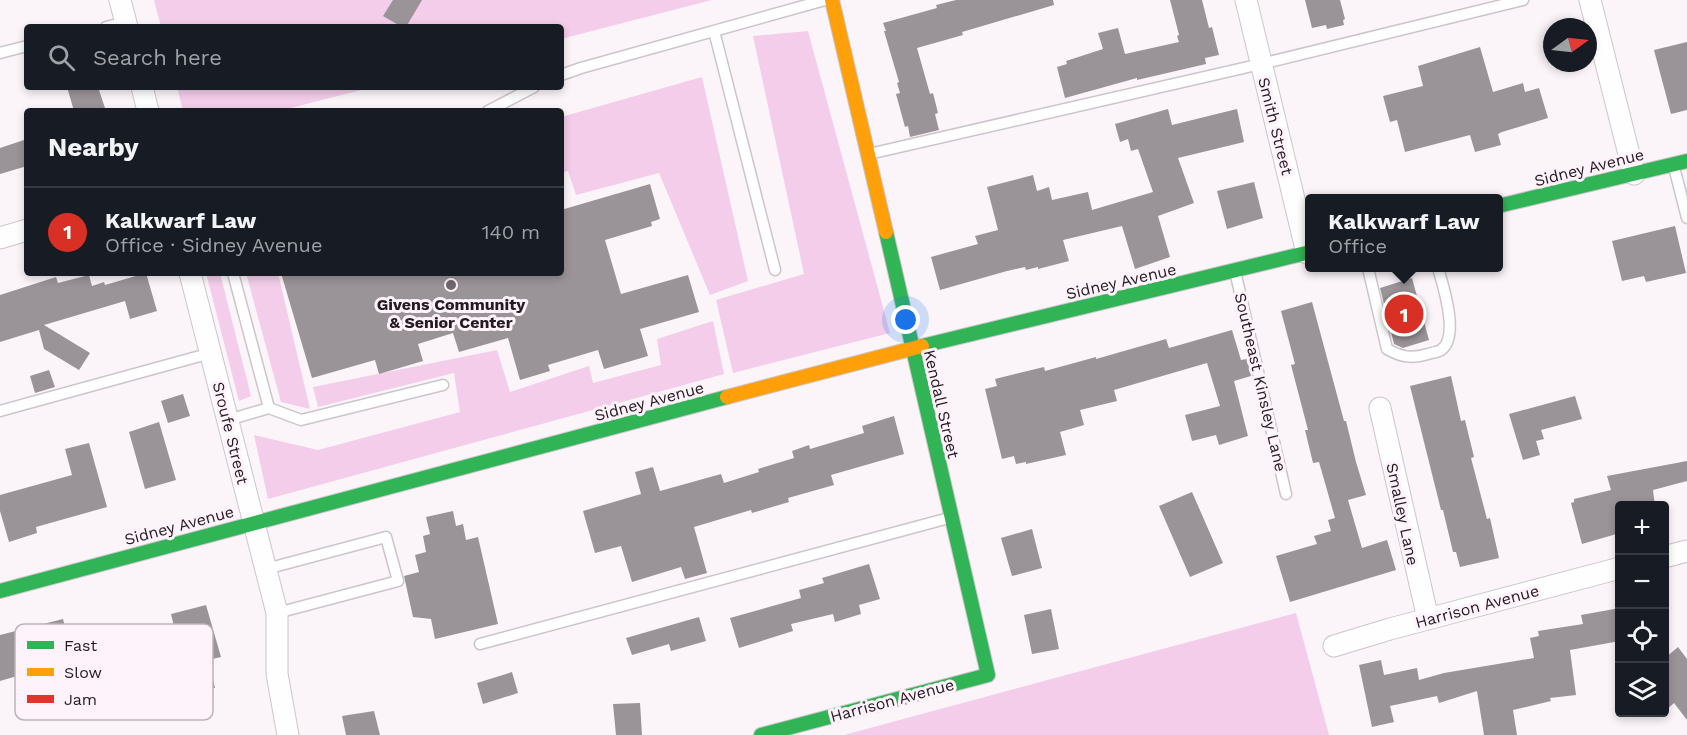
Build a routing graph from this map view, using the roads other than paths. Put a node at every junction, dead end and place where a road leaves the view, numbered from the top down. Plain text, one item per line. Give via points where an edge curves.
1 (120, 0) edge
2 (825, 0) edge
3 (832, 0) edge
4 (1246, 0) edge
5 (1523, 0) edge
6 (1590, 0) edge
7 (120, 24) edge
8 (714, 31) junction
9 (24, 47) edge
10 (0, 53) edge
11 (1261, 64) junction
12 (564, 74) edge
13 (143, 90) edge
14 (528, 90) edge
15 (147, 108) edge
16 (494, 108) edge
17 (868, 154) junction
18 (1687, 161) edge
19 (1673, 164) junction
20 (1634, 174) junction
21 (1503, 205) edge
22 (1687, 218) edge
23 (24, 231) edge
24 (0, 238) edge
25 (1305, 241) edge
26 (1305, 254) edge
27 (776, 270) dead end
28 (1235, 270) junction
29 (1369, 272) edge
30 (1439, 272) edge
31 (191, 276) edge
32 (234, 276) edge
33 (912, 348) junction
34 (211, 353) junction
35 (443, 385) dead end
36 (269, 408) junction
37 (1380, 408) dead end
38 (0, 411) edge
39 (228, 420) junction
40 (1286, 494) dead end
41 (952, 517) junction
42 (254, 522) junction
43 (1687, 551) edge
44 (1669, 555) edge
45 (266, 569) junction
46 (1615, 569) edge
47 (0, 591) edge
48 (277, 613) junction
49 (1428, 619) junction
50 (480, 644) dead end
51 (1334, 646) dead end
52 (988, 675) joint
53 (288, 735) edge
54 (760, 735) edge

1 - 7 street
2 - 8 lane
3 - 17 main road, Kendall Street
4 - 11 street, Smith Street
5 - 11 lane
6 - 20 street
8 - 12 lane
8 - 27 lane
9 - 10 lane
11 - 17 lane
11 - 25 street, Smith Street
13 - 15 street
14 - 16 lane
17 - 33 main road, Kendall Street
18 - 19 main road, Sidney Avenue
19 - 20 main road, Sidney Avenue
19 - 22 lane
20 - 21 main road, Sidney Avenue
23 - 24 street
26 - 28 main road, Sidney Avenue
28 - 33 main road, Sidney Avenue
28 - 40 lane, Southeast Kinsley Lane
29 - 30 lane via 1387,350 1402,358 1442,349 1449,340 1451,322
31 - 34 street, Sroufe Street
32 - 36 lane
33 - 41 main road, Kendall Street
33 - 42 main road, Sidney Avenue
34 - 38 lane
34 - 39 street, Sroufe Street
35 - 36 lane via 301,420
36 - 39 lane
37 - 49 street, Smalley Lane
39 - 42 street, Sroufe Street
41 - 50 lane
41 - 52 main road, Kendall Street
42 - 45 street, Sroufe Street
42 - 47 main road, Sidney Avenue
43 - 44 street
45 - 48 street, Sroufe Street
45 - 48 lane via 386,537 398,581
46 - 49 street, Harrison Avenue
48 - 53 street, Sroufe Street via 277,674
49 - 51 street, Harrison Avenue
52 - 54 main road, Harrison Avenue

